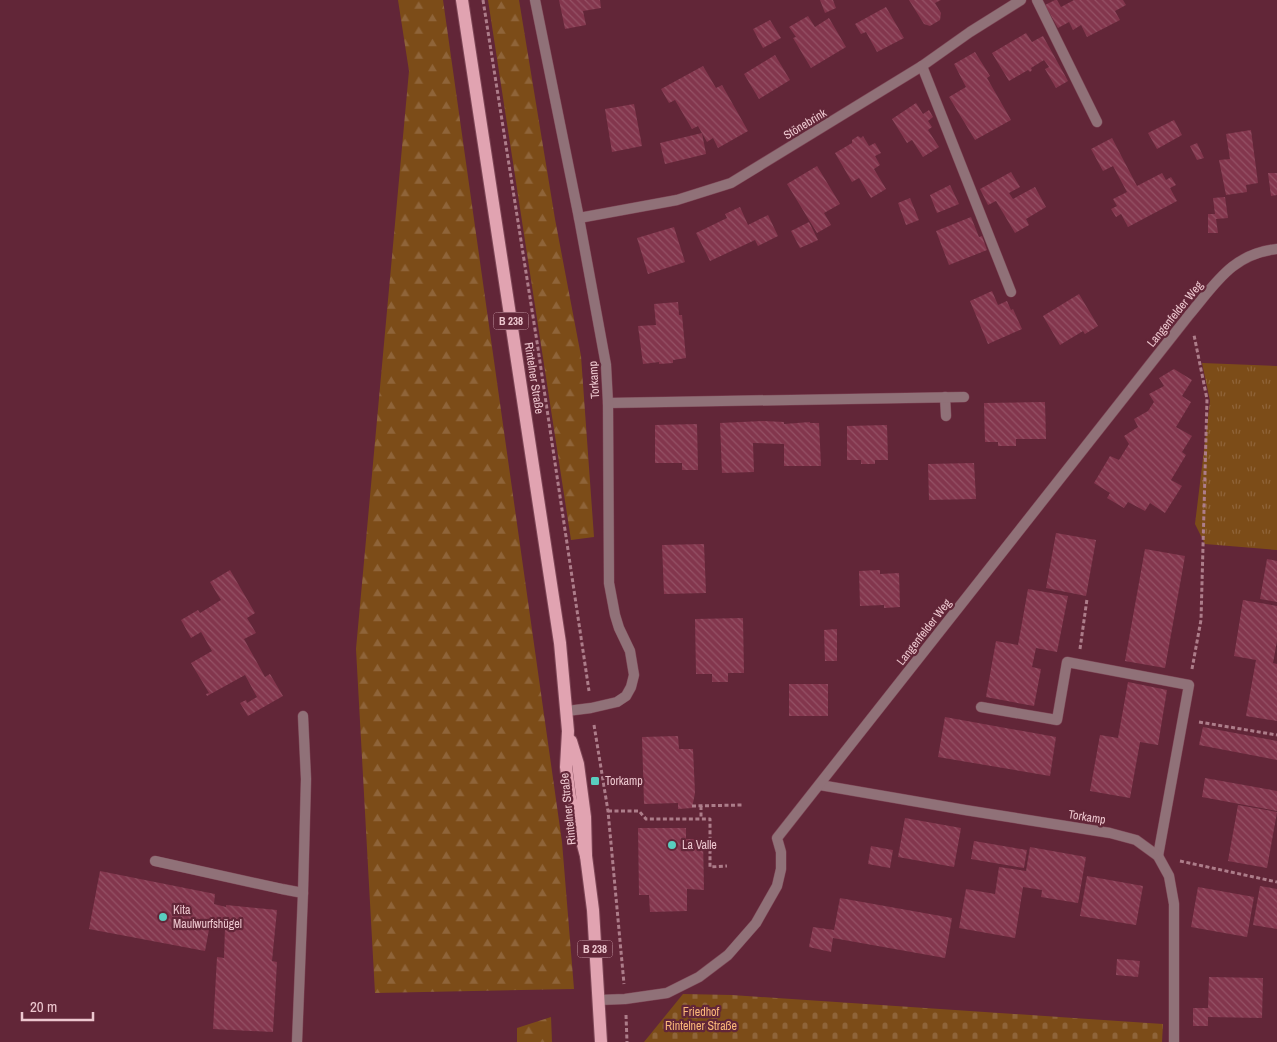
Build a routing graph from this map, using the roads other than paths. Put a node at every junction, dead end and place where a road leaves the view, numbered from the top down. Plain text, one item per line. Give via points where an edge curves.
1 (462, 0) edge
2 (535, 0) edge
3 (1021, 0) edge
4 (1037, 0) edge
5 (922, 66) junction
6 (1097, 122) dead end
7 (579, 218) junction
8 (1277, 249) edge
9 (1011, 292) dead end
10 (945, 397) junction
11 (964, 397) dead end
12 (608, 403) junction
13 (946, 416) dead end
14 (981, 707) dead end
15 (567, 711) junction
16 (303, 716) dead end
17 (820, 784) junction
18 (1158, 856) junction
19 (155, 861) dead end
20 (303, 892) junction
21 (599, 1000) junction
22 (296, 1042) edge
23 (601, 1042) edge
24 (1174, 1042) edge

1 - 15 main road, Rintelner Straße / B 238 via 559,633
2 - 7 street, Torkamp
3 - 5 street, Stönebrink
4 - 6 street
5 - 7 street, Stönebrink via 731,183 677,200
5 - 9 street
7 - 12 street, Torkamp via 606,365
8 - 17 street, Langenfelder Weg via 1259,251 1229,268
10 - 11 street
10 - 12 street
10 - 13 street
12 - 15 street, Torkamp via 609,583 615,615 630,651 634,675 632,687 618,702
14 - 18 street via 1057,720 1068,662 1189,685
15 - 21 main road, Rintelner Straße / B 238 via 566,767 570,797 586,856
16 - 20 street via 306,779
17 - 18 street, Torkamp via 1110,833 1136,840
17 - 21 street, Langenfelder Weg via 777,838 781,852 777,886 756,923 728,955 699,977 667,993
18 - 24 street, Torkamp via 1170,876 1174,904
19 - 20 street
20 - 22 street
21 - 23 main road, Rintelner Straße / B 238

